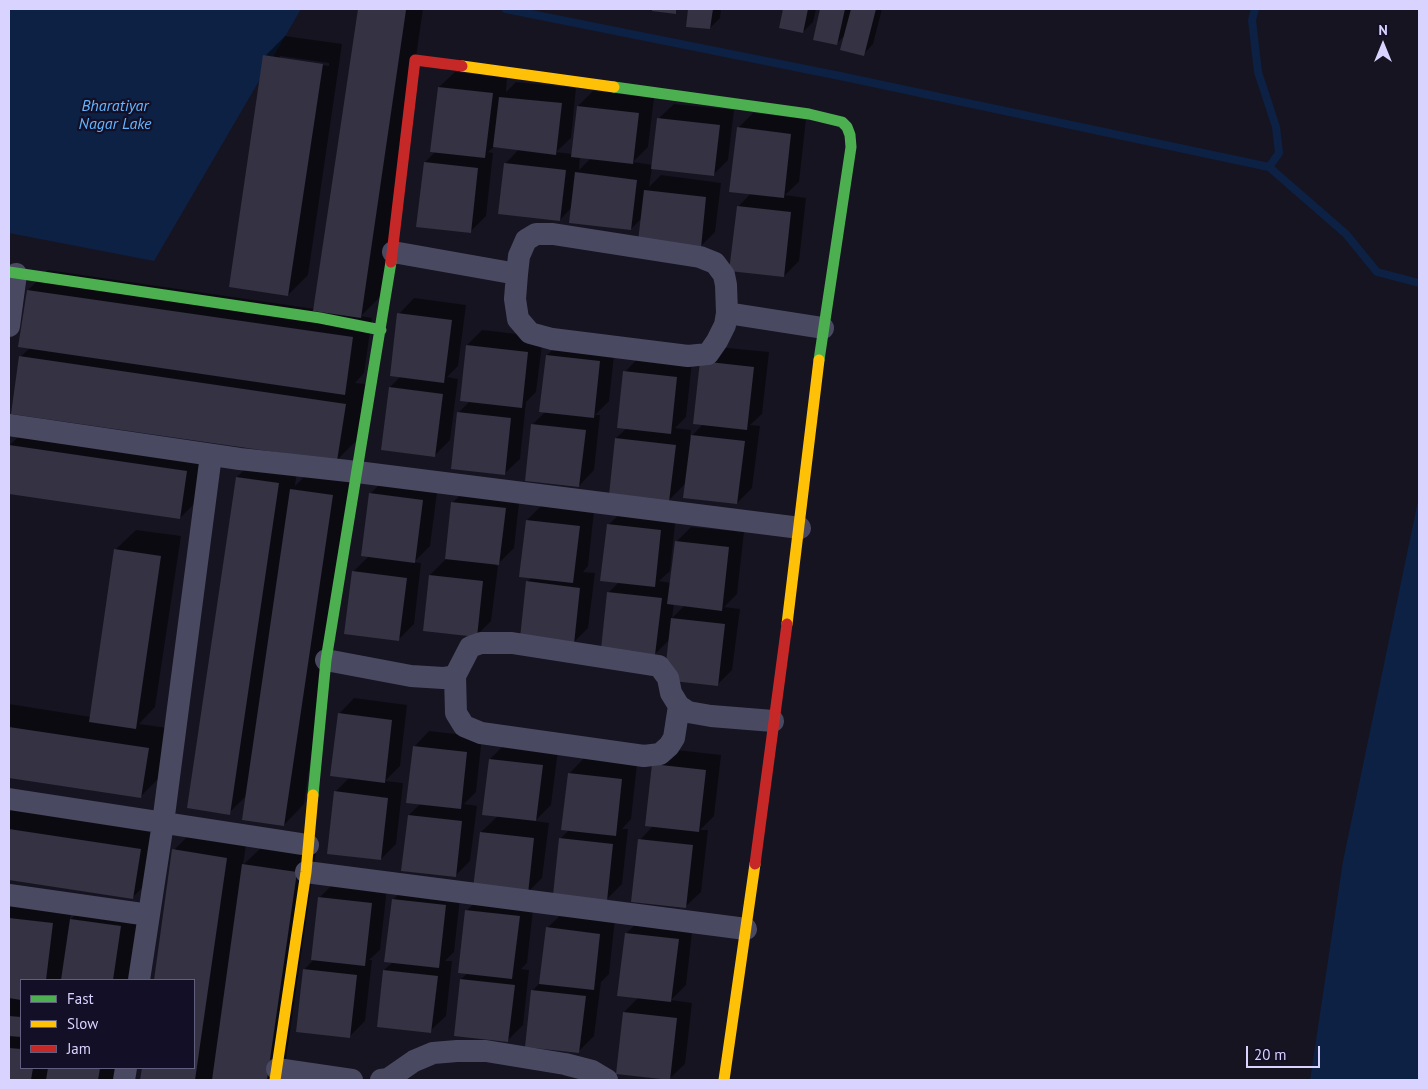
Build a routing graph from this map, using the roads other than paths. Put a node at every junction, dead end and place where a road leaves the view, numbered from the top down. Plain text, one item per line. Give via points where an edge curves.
1 (393, 252) junction
2 (12, 273) edge
3 (517, 274) junction
4 (727, 313) junction
5 (9, 326) edge
6 (823, 328) junction
7 (381, 330) junction
8 (9, 425) edge
9 (211, 454) junction
10 (357, 472) junction
11 (800, 528) junction
12 (326, 660) junction
13 (455, 676) junction
14 (679, 706) junction
15 (773, 721) junction
16 (9, 799) edge
17 (163, 823) junction
18 (308, 845) junction
19 (306, 872) junction
20 (9, 895) edge
21 (149, 915) junction
22 (746, 928) junction
23 (139, 979) edge
24 (276, 1075) edge
25 (389, 1079) edge
26 (352, 1080) edge
27 (607, 1080) edge
28 (724, 1080) edge

1 - 3 street
1 - 6 street via 415,60 809,114 842,122 847,126 851,147
1 - 7 street
2 - 5 street
2 - 7 street via 320,318
3 - 4 street via 519,256 526,240 536,234 700,257 715,263 724,274
3 - 4 street via 515,299 518,319 530,332 552,339 688,356 708,354 725,325
4 - 6 street
6 - 11 street
7 - 10 street
8 - 9 street
9 - 10 street
9 - 17 street
10 - 11 street
10 - 12 street
11 - 15 street
12 - 13 street via 411,676
12 - 18 street
13 - 14 street via 470,647 481,643 512,643 659,666 668,678 671,693
13 - 14 street via 456,713 464,726 472,730 644,756 660,754 669,746 674,738
14 - 15 street via 688,712 711,716
15 - 22 street
16 - 17 street
17 - 18 street
17 - 21 street
18 - 19 street
19 - 22 street
19 - 24 street
20 - 21 street
21 - 23 street
22 - 28 street
24 - 26 street
25 - 27 street via 414,1061 433,1053 486,1051 565,1064 592,1071

